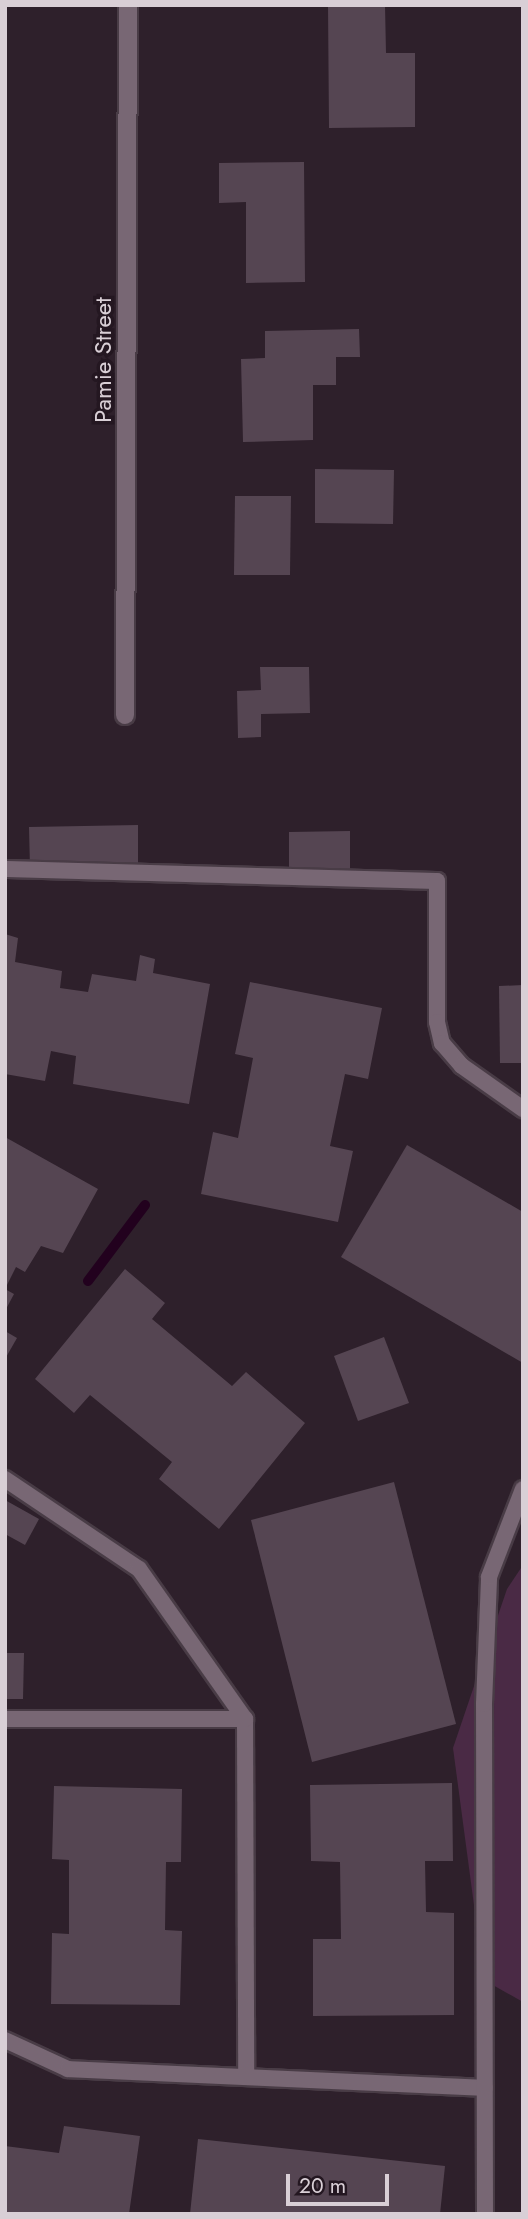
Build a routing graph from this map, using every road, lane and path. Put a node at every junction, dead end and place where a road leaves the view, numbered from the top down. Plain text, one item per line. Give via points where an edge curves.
1 (128, 5) edge
2 (125, 715) dead end
3 (5, 869) edge
4 (523, 1109) edge
5 (5, 1479) edge
6 (523, 1489) edge
7 (5, 1719) edge
8 (245, 1719) junction
9 (5, 2040) edge
10 (246, 2077) junction
11 (485, 2088) junction
12 (485, 2214) edge

1 - 2 street, Pamie Street
3 - 4 lane via 438,881 437,1022 442,1043 462,1066
5 - 8 lane via 139,1569
6 - 11 lane via 489,1577 484,1704
7 - 8 lane
8 - 10 lane
9 - 10 lane via 68,2069
10 - 11 lane
11 - 12 lane

